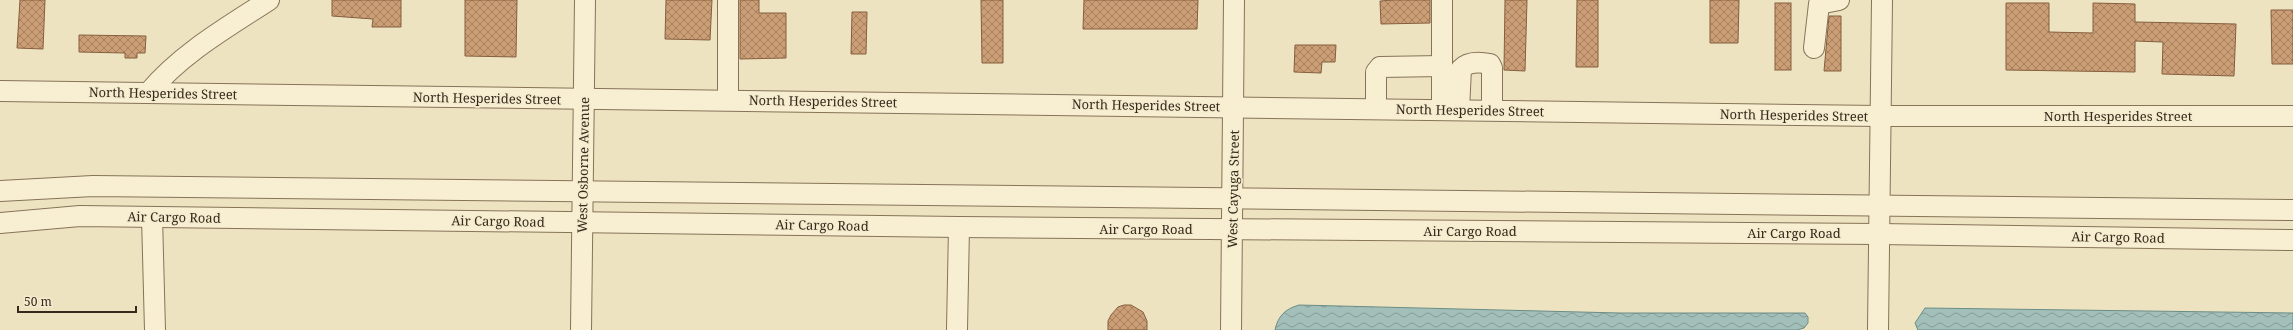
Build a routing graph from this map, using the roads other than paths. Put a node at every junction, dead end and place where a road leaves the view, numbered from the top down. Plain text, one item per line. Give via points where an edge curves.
1 (269, 0) edge
2 (585, 0) edge
3 (728, 0) edge
4 (1234, 0) edge
5 (1442, 0) edge
6 (1839, 0) edge
7 (1882, 0) edge
8 (1814, 48) dead end
9 (1442, 66) junction
10 (0, 92) edge
11 (149, 92) junction
12 (584, 100) junction
13 (728, 100) junction
14 (1233, 106) junction
15 (1376, 108) junction
16 (1450, 109) junction
17 (1492, 110) junction
18 (1880, 116) junction
19 (2293, 116) edge
20 (583, 190) junction
21 (0, 191) edge
22 (1233, 197) junction
23 (1879, 206) junction
24 (2293, 210) edge
25 (152, 217) junction
26 (582, 222) junction
27 (0, 223) edge
28 (959, 227) junction
29 (1232, 229) junction
30 (1879, 234) junction
31 (2293, 240) edge
32 (152, 328) edge
33 (581, 330) edge
34 (958, 330) edge
35 (1231, 330) edge
36 (1878, 330) edge

1 - 11 street via 189,52 166,72
2 - 12 street, West Osborne Avenue
3 - 13 street
4 - 14 street, West Cayuga Street
5 - 9 street
6 - 8 street via 1819,4
7 - 18 street
9 - 15 street via 1380,67 1376,72
9 - 16 street
10 - 11 street, North Hesperides Street
11 - 12 street, North Hesperides Street
12 - 13 street, North Hesperides Street
12 - 20 street, West Osborne Avenue
13 - 14 street, North Hesperides Street
14 - 15 street, North Hesperides Street
14 - 22 street, West Cayuga Street
15 - 16 street, North Hesperides Street
16 - 17 street, North Hesperides Street
16 - 17 street via 1460,68 1470,63 1490,64 1492,68
17 - 18 street, North Hesperides Street
18 - 19 street, North Hesperides Street
18 - 23 street
20 - 21 street via 93,186
20 - 22 street
20 - 26 street, West Osborne Avenue
22 - 23 street
22 - 29 street, West Cayuga Street
23 - 24 street
23 - 30 street
25 - 26 street, Air Cargo Road
25 - 27 street, Air Cargo Road via 80,216
25 - 32 street
26 - 28 street, Air Cargo Road
26 - 33 street, West Osborne Avenue
28 - 29 street, Air Cargo Road
28 - 34 street
29 - 30 street, Air Cargo Road
29 - 35 street, West Cayuga Street
30 - 31 street, Air Cargo Road
30 - 36 street

